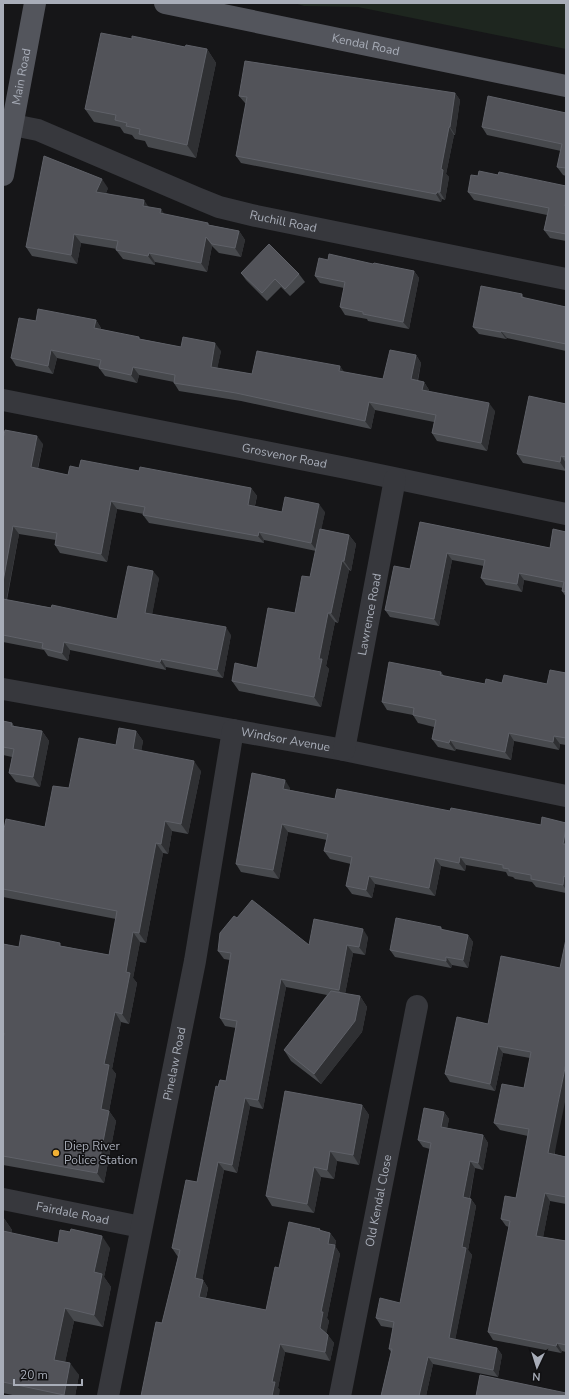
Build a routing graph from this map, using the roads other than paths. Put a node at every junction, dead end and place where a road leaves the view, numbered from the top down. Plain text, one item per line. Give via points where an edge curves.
1 (35, 3) edge
2 (166, 3) edge
3 (566, 86) edge
4 (13, 125) junction
5 (3, 175) edge
6 (566, 279) edge
7 (3, 400) edge
8 (395, 479) junction
9 (566, 514) edge
10 (3, 689) edge
11 (233, 730) junction
12 (344, 750) junction
13 (566, 796) edge
14 (417, 1006) dead end
15 (3, 1199) edge
16 (142, 1227) junction
17 (108, 1396) edge
18 (340, 1396) edge

1 - 4 main road, Main Road
2 - 3 main road, Kendal Road
4 - 5 main road, Main Road
4 - 6 street, Ruchill Road via 38,130 220,206 256,216
7 - 8 street, Grosvenor Road
8 - 9 street, Grosvenor Road
8 - 12 street, Lawrence Road
10 - 11 street, Windsor Avenue
11 - 12 street, Windsor Avenue
11 - 16 street, Pinelaw Road via 195,961
12 - 13 street, Windsor Avenue
14 - 18 street, Old Kendal Close
15 - 16 street, Fairdale Road
16 - 17 street, Pinelaw Road

